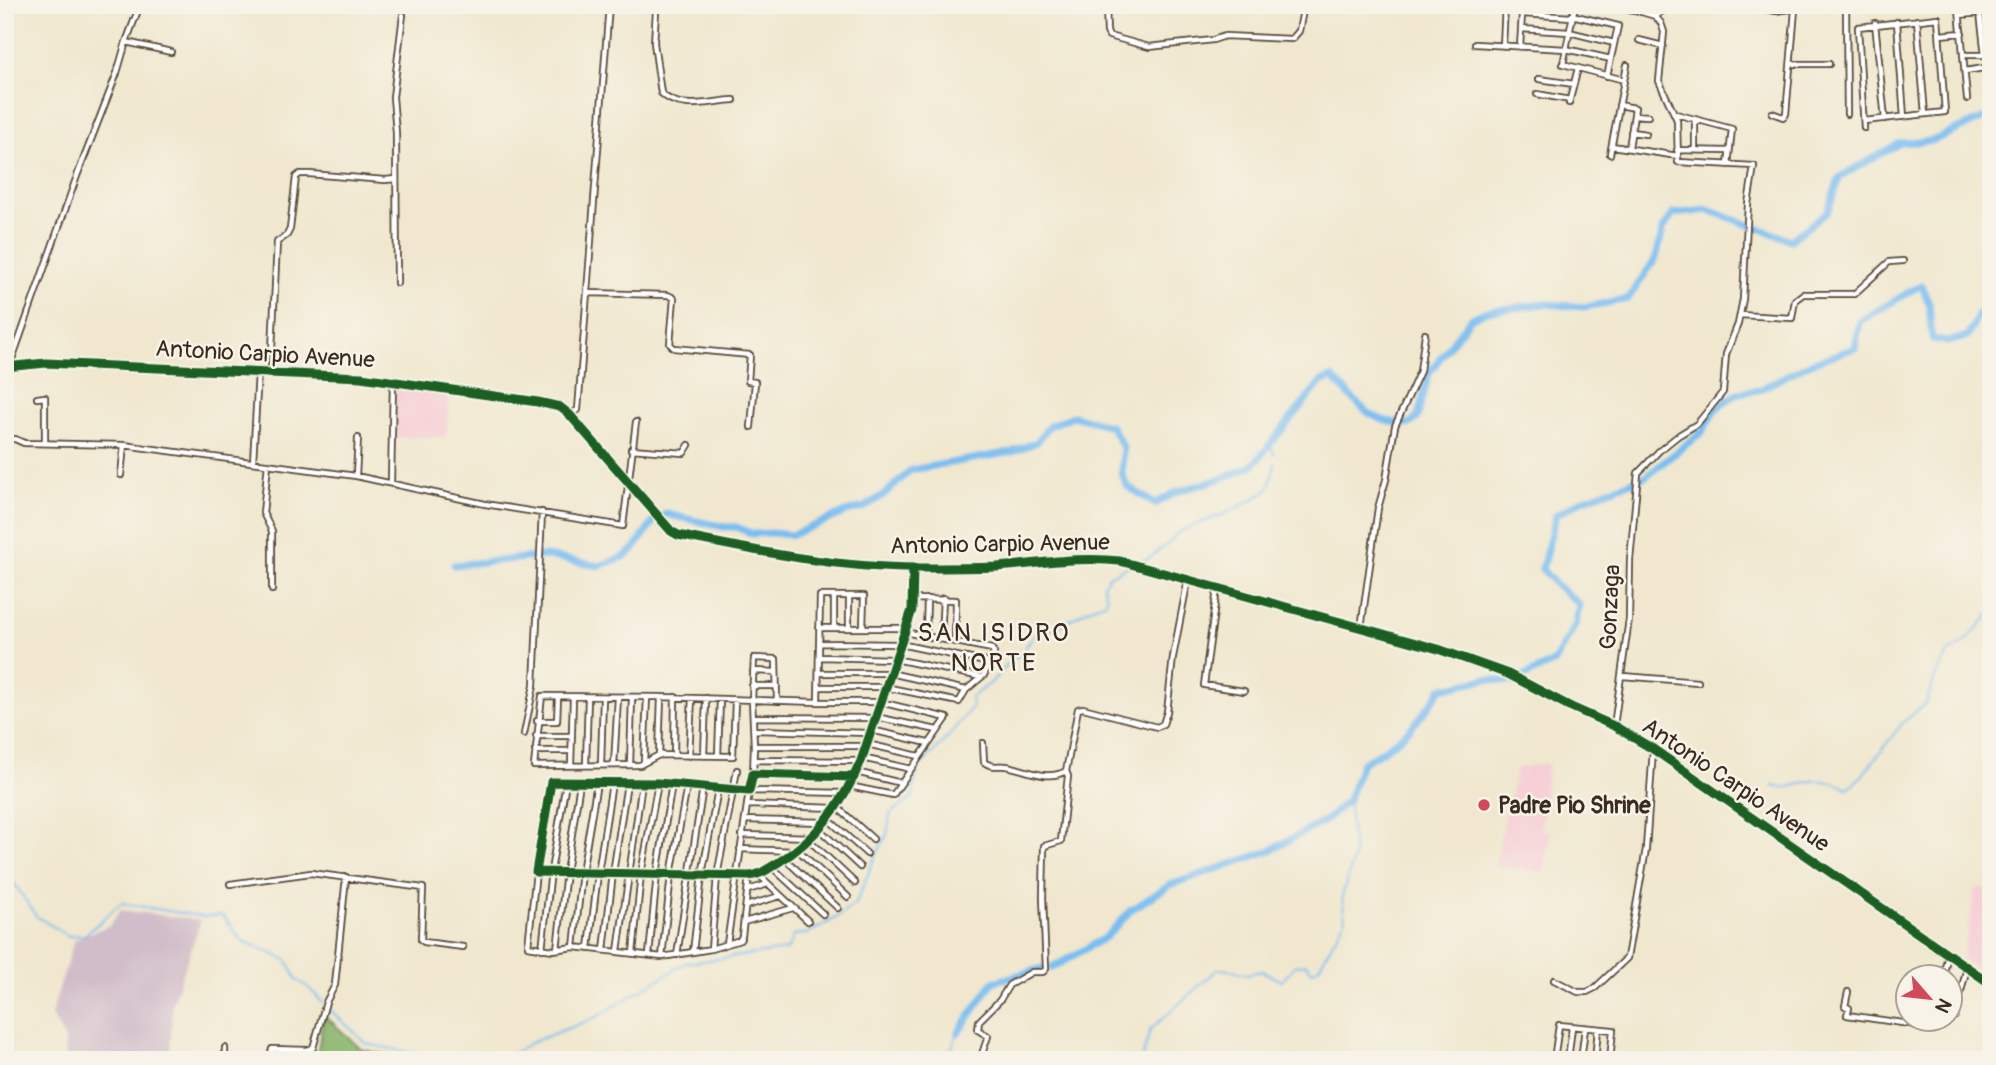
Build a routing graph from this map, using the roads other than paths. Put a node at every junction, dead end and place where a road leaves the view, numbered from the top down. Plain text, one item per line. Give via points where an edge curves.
1 (140, 5) edge
2 (609, 5) edge
3 (652, 5) edge
4 (1106, 5) edge
5 (1304, 5) edge
6 (1505, 5) edge
7 (1575, 5) edge
8 (1608, 5) edge
9 (1672, 5) edge
10 (1744, 5) edge
11 (1820, 5) edge
12 (1846, 5) edge
13 (1946, 5) edge
14 (1969, 5) edge
15 (1770, 7) edge
16 (1795, 10) junction
17 (1960, 12) junction
18 (1991, 12) edge
19 (1980, 13) junction
20 (403, 15) dead end
21 (1572, 16) junction
22 (1656, 16) junction
23 (1917, 20) junction
24 (1897, 22) junction
25 (1875, 23) junction
26 (1521, 29) junction
27 (1569, 32) junction
28 (1962, 33) junction
29 (1940, 36) junction
30 (1639, 40) dead end
31 (126, 41) junction
32 (1614, 43) junction
33 (1475, 44) dead end
34 (1503, 46) junction
35 (1663, 46) junction
36 (1520, 47) junction
37 (1566, 49) junction
38 (171, 52) dead end
39 (1963, 55) junction
40 (1988, 55) edge
41 (1611, 59) junction
42 (1791, 64) junction
43 (1829, 64) dead end
44 (1627, 65) dead end
45 (1991, 67) edge
46 (1578, 68) junction
47 (1965, 71) junction
48 (1607, 76) junction
49 (1539, 79) dead end
50 (1624, 80) junction
51 (1574, 84) junction
52 (1538, 94) dead end
53 (1967, 99) dead end
54 (734, 100) dead end
55 (1619, 105) junction
56 (1772, 113) dead end
57 (1675, 114) junction
58 (1847, 114) dead end
59 (1925, 114) junction
60 (1634, 115) junction
61 (1648, 116) dead end
62 (1904, 117) junction
63 (1885, 118) junction
64 (1695, 119) junction
65 (1864, 121) junction
66 (1864, 128) dead end
67 (1631, 132) junction
68 (1646, 134) dead end
69 (1612, 146) junction
70 (1629, 148) junction
71 (1695, 150) junction
72 (1730, 152) junction
73 (1678, 153) junction
74 (1610, 154) dead end
75 (1728, 165) junction
76 (396, 178) junction
77 (1903, 261) dead end
78 (397, 283) dead end
79 (588, 293) junction
80 (1740, 315) junction
81 (1424, 334) dead end
82 (8, 366) edge
83 (258, 372) junction
84 (271, 372) junction
85 (5, 379) edge
86 (393, 382) junction
87 (37, 398) dead end
88 (569, 414) junction
89 (636, 422) dead end
90 (751, 426) dead end
91 (358, 438) dead end
92 (5, 439) edge
93 (45, 442) junction
94 (124, 444) junction
95 (689, 445) dead end
96 (631, 449) junction
97 (253, 462) junction
98 (268, 464) junction
99 (121, 475) dead end
100 (356, 476) junction
101 (628, 481) junction
102 (391, 482) junction
103 (542, 512) junction
104 (913, 568) junction
105 (1188, 579) junction
106 (1217, 589) junction
107 (272, 590) dead end
108 (834, 596) junction
109 (849, 596) junction
110 (943, 598) junction
111 (914, 599) junction
112 (927, 599) junction
113 (819, 628) junction
114 (834, 628) junction
115 (849, 628) junction
116 (863, 628) junction
117 (1361, 628) junction
118 (904, 630) junction
119 (926, 636) junction
120 (941, 639) junction
121 (955, 642) junction
122 (819, 643) junction
123 (900, 644) junction
124 (819, 657) junction
125 (895, 659) junction
126 (990, 663) junction
127 (753, 671) junction
128 (776, 672) junction
129 (819, 673) junction
130 (890, 673) junction
131 (1623, 676) junction
132 (982, 678) junction
133 (1698, 682) dead end
134 (752, 686) junction
135 (777, 686) junction
136 (819, 687) junction
137 (885, 687) junction
138 (966, 690) junction
139 (1244, 691) dead end
140 (558, 697) junction
141 (573, 697) junction
142 (588, 697) junction
143 (603, 697) junction
144 (618, 697) junction
145 (632, 697) junction
146 (647, 697) junction
147 (661, 697) junction
148 (676, 697) junction
149 (692, 698) junction
150 (706, 698) junction
151 (720, 699) junction
152 (735, 700) junction
153 (752, 700) junction
154 (777, 701) junction
155 (818, 702) junction
156 (880, 702) junction
157 (753, 717) junction
158 (875, 717) junction
159 (537, 721) junction
160 (1614, 726) junction
161 (754, 730) junction
162 (937, 730) junction
163 (871, 732) junction
164 (524, 734) dead end
165 (536, 736) junction
166 (572, 736) junction
167 (928, 743) junction
168 (983, 743) dead end
169 (866, 745) junction
170 (754, 746) junction
171 (1653, 749) junction
172 (535, 751) junction
173 (571, 751) junction
174 (659, 755) junction
175 (674, 755) junction
176 (689, 756) junction
177 (704, 756) junction
178 (718, 756) junction
179 (919, 756) junction
180 (755, 760) junction
181 (861, 760) junction
182 (644, 763) junction
183 (571, 765) junction
184 (586, 765) junction
185 (601, 765) junction
186 (614, 765) junction
187 (630, 765) junction
188 (911, 769) junction
189 (737, 770) dead end
190 (1066, 771) junction
191 (753, 774) junction
192 (855, 774) junction
193 (566, 782) junction
194 (580, 783) junction
195 (597, 783) junction
196 (612, 783) junction
197 (627, 783) junction
198 (642, 783) junction
199 (658, 783) junction
200 (901, 783) junction
201 (672, 784) junction
202 (687, 786) junction
203 (849, 786) junction
204 (703, 787) junction
205 (718, 789) junction
206 (734, 790) junction
207 (750, 792) junction
208 (846, 793) junction
209 (747, 806) junction
210 (837, 807) junction
211 (745, 820) junction
212 (827, 820) junction
213 (820, 829) junction
214 (742, 835) junction
215 (811, 839) junction
216 (873, 839) dead end
217 (740, 849) junction
218 (797, 851) junction
219 (867, 854) dead end
220 (785, 859) junction
221 (772, 867) junction
222 (860, 867) dead end
223 (536, 872) junction
224 (551, 872) junction
225 (566, 872) junction
226 (582, 872) junction
227 (598, 873) junction
228 (612, 873) junction
229 (628, 874) junction
230 (641, 874) junction
231 (657, 874) junction
232 (671, 875) junction
233 (688, 875) junction
234 (758, 875) junction
235 (702, 876) junction
236 (717, 876) junction
237 (735, 876) junction
238 (749, 876) junction
239 (346, 877) junction
240 (855, 883) dead end
241 (230, 884) dead end
242 (768, 884) junction
243 (748, 890) junction
244 (781, 896) junction
245 (848, 897) dead end
246 (746, 906) junction
247 (794, 908) junction
248 (838, 908) dead end
249 (823, 915) dead end
250 (808, 921) dead end
251 (744, 922) junction
252 (727, 944) junction
253 (463, 947) dead end
254 (574, 947) junction
255 (589, 948) junction
256 (542, 949) junction
257 (558, 949) junction
258 (711, 949) junction
259 (604, 950) junction
260 (618, 951) junction
261 (693, 952) junction
262 (633, 953) junction
263 (1948, 954) junction
264 (649, 955) junction
265 (677, 955) junction
266 (662, 957) junction
267 (1946, 964) edge
268 (1967, 967) junction
269 (1965, 975) edge
270 (1554, 980) dead end
271 (1991, 984) edge
272 (1848, 992) dead end
273 (1895, 1022) edge
274 (1572, 1027) junction
275 (1585, 1028) junction
276 (1598, 1029) junction
277 (225, 1048) dead end
278 (1991, 1049) edge
279 (225, 1060) edge
280 (269, 1060) edge
281 (980, 1060) edge
282 (1554, 1060) edge
283 (1568, 1060) edge
284 (1581, 1060) edge
285 (1595, 1060) edge
286 (1610, 1060) edge
287 (1989, 1060) edge

1 - 31 street
2 - 79 street
3 - 54 street via 661,93 684,104
4 - 5 street via 1109,36 1149,47 1225,36 1292,39 1299,31
6 - 34 street
7 - 21 street
8 - 22 street
9 - 22 street
10 - 15 street
11 - 16 street
12 - 58 street
13 - 17 street
14 - 17 street
15 - 16 street
16 - 42 street
17 - 19 street
17 - 28 street
18 - 19 street
19 - 40 street
20 - 76 street via 393,97
21 - 26 street via 1522,14
21 - 27 street
21 - 32 street via 1618,26
22 - 35 street via 1664,32
23 - 24 street
23 - 29 street via 1938,18
23 - 59 street
24 - 25 street
24 - 62 street
25 - 63 street
25 - 65 street via 1858,27
26 - 27 street
26 - 36 street
27 - 32 street
27 - 37 street
28 - 29 street
28 - 39 street
29 - 59 street via 1945,112
30 - 35 street
31 - 38 street
31 - 82 street
32 - 41 street
33 - 34 street
34 - 36 street
35 - 57 street via 1659,81
36 - 37 street
37 - 41 street
37 - 46 street via 1563,64
39 - 40 street
39 - 47 street
41 - 48 street
42 - 43 street
42 - 56 street via 1786,114
44 - 50 street
45 - 47 street
46 - 48 street
46 - 51 street
47 - 53 street
48 - 50 street
49 - 51 street
50 - 55 street
51 - 52 street via 1570,101
55 - 60 street via 1636,108
55 - 69 street
57 - 64 street
57 - 73 street
59 - 62 street
60 - 61 street
60 - 67 street
62 - 63 street
63 - 65 street
64 - 71 street
64 - 72 street via 1732,129
65 - 66 street
67 - 68 street
67 - 70 street
69 - 70 street
69 - 74 street
70 - 73 street
71 - 72 street
71 - 73 street
72 - 75 street
73 - 75 street via 1678,162
75 - 80 street via 1754,166
76 - 78 street
76 - 84 street via 296,177 290,229 278,242
77 - 80 street via 1889,262 1854,294 1803,294 1795,300 1792,318
79 - 88 street via 578,410
79 - 90 street via 668,295 674,298 670,344 674,348 750,355 748,381 755,382
80 - 131 street, Gonzaga via 1726,354 1720,397 1697,424 1641,467 1637,477
81 - 117 street via 1420,371 1395,426
82 - 83 street, Antonio Carpio Avenue via 46,363
82 - 85 street
83 - 84 street, Antonio Carpio Avenue
83 - 97 street
84 - 86 street, Antonio Carpio Avenue
86 - 88 street, Antonio Carpio Avenue via 538,402
86 - 102 street
87 - 93 street via 45,397
88 - 101 street, Antonio Carpio Avenue
89 - 96 street
91 - 100 street
92 - 93 street
93 - 94 street
94 - 97 street
94 - 99 street
95 - 96 street via 684,453
96 - 101 street
97 - 98 street
98 - 100 street
98 - 107 street via 263,513 272,531
100 - 102 street
101 - 103 street via 623,526
101 - 104 street, Antonio Carpio Avenue via 678,535 797,559
102 - 103 street
103 - 164 street via 534,685
104 - 105 street, Antonio Carpio Avenue via 1097,559
104 - 111 street
105 - 106 street, Antonio Carpio Avenue
105 - 190 street via 1163,724 1157,727 1078,709
106 - 117 street, Antonio Carpio Avenue
106 - 139 street via 1204,685
108 - 109 street
108 - 113 street via 820,596
108 - 114 street
109 - 115 street
109 - 116 street via 864,596
110 - 112 street
110 - 120 street
110 - 121 street via 957,603
111 - 112 street
111 - 118 street
112 - 119 street
113 - 114 street
113 - 122 street
114 - 115 street
115 - 116 street
116 - 118 street
117 - 160 street, Antonio Carpio Avenue via 1508,674
118 - 119 street
118 - 123 street
119 - 120 street
120 - 121 street
121 - 126 street via 992,649
122 - 123 street
122 - 124 street
123 - 125 street
123 - 126 street
124 - 125 street
124 - 129 street
125 - 130 street
125 - 132 street
126 - 132 street
127 - 128 street
127 - 128 street via 754,658 774,657
127 - 134 street
128 - 135 street
129 - 130 street
129 - 136 street
130 - 137 street
130 - 138 street
131 - 133 street
131 - 160 street, Gonzaga
132 - 138 street
134 - 135 street
134 - 153 street
135 - 154 street
136 - 137 street
136 - 155 street
137 - 138 street via 957,703
137 - 156 street
140 - 141 street
140 - 159 street via 540,697
140 - 159 street via 557,721
141 - 142 street
141 - 166 street
142 - 143 street
142 - 184 street
143 - 144 street
143 - 185 street
144 - 145 street
144 - 186 street
145 - 146 street
145 - 187 street
146 - 147 street
146 - 182 street
147 - 148 street
147 - 174 street
148 - 149 street
148 - 175 street
149 - 150 street
149 - 176 street
150 - 151 street
150 - 177 street
151 - 152 street
151 - 178 street
152 - 153 street
152 - 178 street via 733,756
153 - 154 street
153 - 157 street
154 - 155 street
155 - 156 street
156 - 158 street
156 - 162 street via 946,716
157 - 158 street
157 - 161 street
158 - 162 street
158 - 163 street
159 - 165 street
160 - 171 street, Antonio Carpio Avenue
161 - 163 street
161 - 170 street
162 - 167 street
163 - 167 street
163 - 169 street
165 - 166 street
165 - 172 street
166 - 173 street
167 - 179 street
168 - 190 street via 985,762 990,766 1040,775
169 - 170 street
169 - 179 street
169 - 181 street
170 - 180 street
171 - 263 street, Antonio Carpio Avenue
171 - 270 street via 1646,849 1627,958 1587,992
172 - 173 street
172 - 183 street via 534,766
173 - 183 street
174 - 175 street
174 - 182 street
175 - 176 street
176 - 177 street
177 - 178 street
179 - 188 street
180 - 181 street
180 - 191 street
181 - 188 street
181 - 192 street
182 - 187 street
183 - 184 street
184 - 185 street
185 - 186 street
186 - 187 street
188 - 200 street
189 - 206 street
190 - 281 street via 1061,841 1044,846 1046,969 1009,985 979,1021 978,1030 988,1036
191 - 192 street
191 - 207 street
192 - 200 street
192 - 203 street
193 - 194 street
193 - 223 street via 550,783
193 - 224 street
194 - 195 street
194 - 225 street
195 - 196 street
195 - 226 street
196 - 197 street
196 - 227 street
197 - 198 street
197 - 228 street
198 - 199 street
198 - 229 street
199 - 201 street
199 - 230 street
200 - 203 street via 892,796
201 - 202 street
201 - 231 street
202 - 204 street
202 - 232 street
203 - 208 street
204 - 205 street
204 - 233 street
205 - 206 street
205 - 235 street
206 - 207 street
206 - 236 street
207 - 208 street
207 - 209 street
208 - 210 street
209 - 210 street
209 - 211 street
210 - 212 street
210 - 216 street
211 - 212 street
211 - 214 street
212 - 213 street
212 - 219 street
213 - 215 street
213 - 222 street
214 - 215 street
214 - 217 street
215 - 218 street
215 - 240 street
217 - 218 street
217 - 237 street
218 - 220 street
218 - 245 street
220 - 221 street
220 - 248 street
221 - 234 street
221 - 249 street
223 - 224 street
223 - 256 street via 527,944
224 - 225 street
224 - 256 street
225 - 226 street
225 - 257 street
226 - 227 street
226 - 254 street
227 - 228 street
227 - 255 street
228 - 229 street
228 - 259 street
229 - 230 street
229 - 260 street
230 - 231 street
230 - 262 street
231 - 232 street
231 - 264 street
232 - 233 street
232 - 266 street
233 - 235 street
233 - 265 street
234 - 238 street
234 - 242 street
235 - 236 street
235 - 261 street
236 - 237 street
236 - 258 street
237 - 238 street
237 - 252 street
238 - 243 street
239 - 241 street via 310,873
239 - 253 street via 423,888 421,940
239 - 280 street via 335,985 313,1048 272,1049
242 - 243 street
242 - 244 street
243 - 246 street
244 - 246 street
244 - 247 street
246 - 251 street
247 - 250 street
247 - 251 street
251 - 252 street via 741,938
252 - 258 street
254 - 255 street
254 - 257 street
255 - 259 street
256 - 257 street
258 - 261 street
259 - 260 street
260 - 262 street
261 - 265 street
262 - 264 street
263 - 267 street
263 - 268 street, Antonio Carpio Avenue
264 - 266 street
265 - 266 street
268 - 269 street
268 - 271 street, Antonio Carpio Avenue
272 - 273 street via 1847,1015
274 - 275 street
274 - 282 street via 1559,1025
274 - 283 street
275 - 276 street
275 - 284 street
276 - 285 street
276 - 286 street via 1613,1030
277 - 279 street
278 - 287 street

